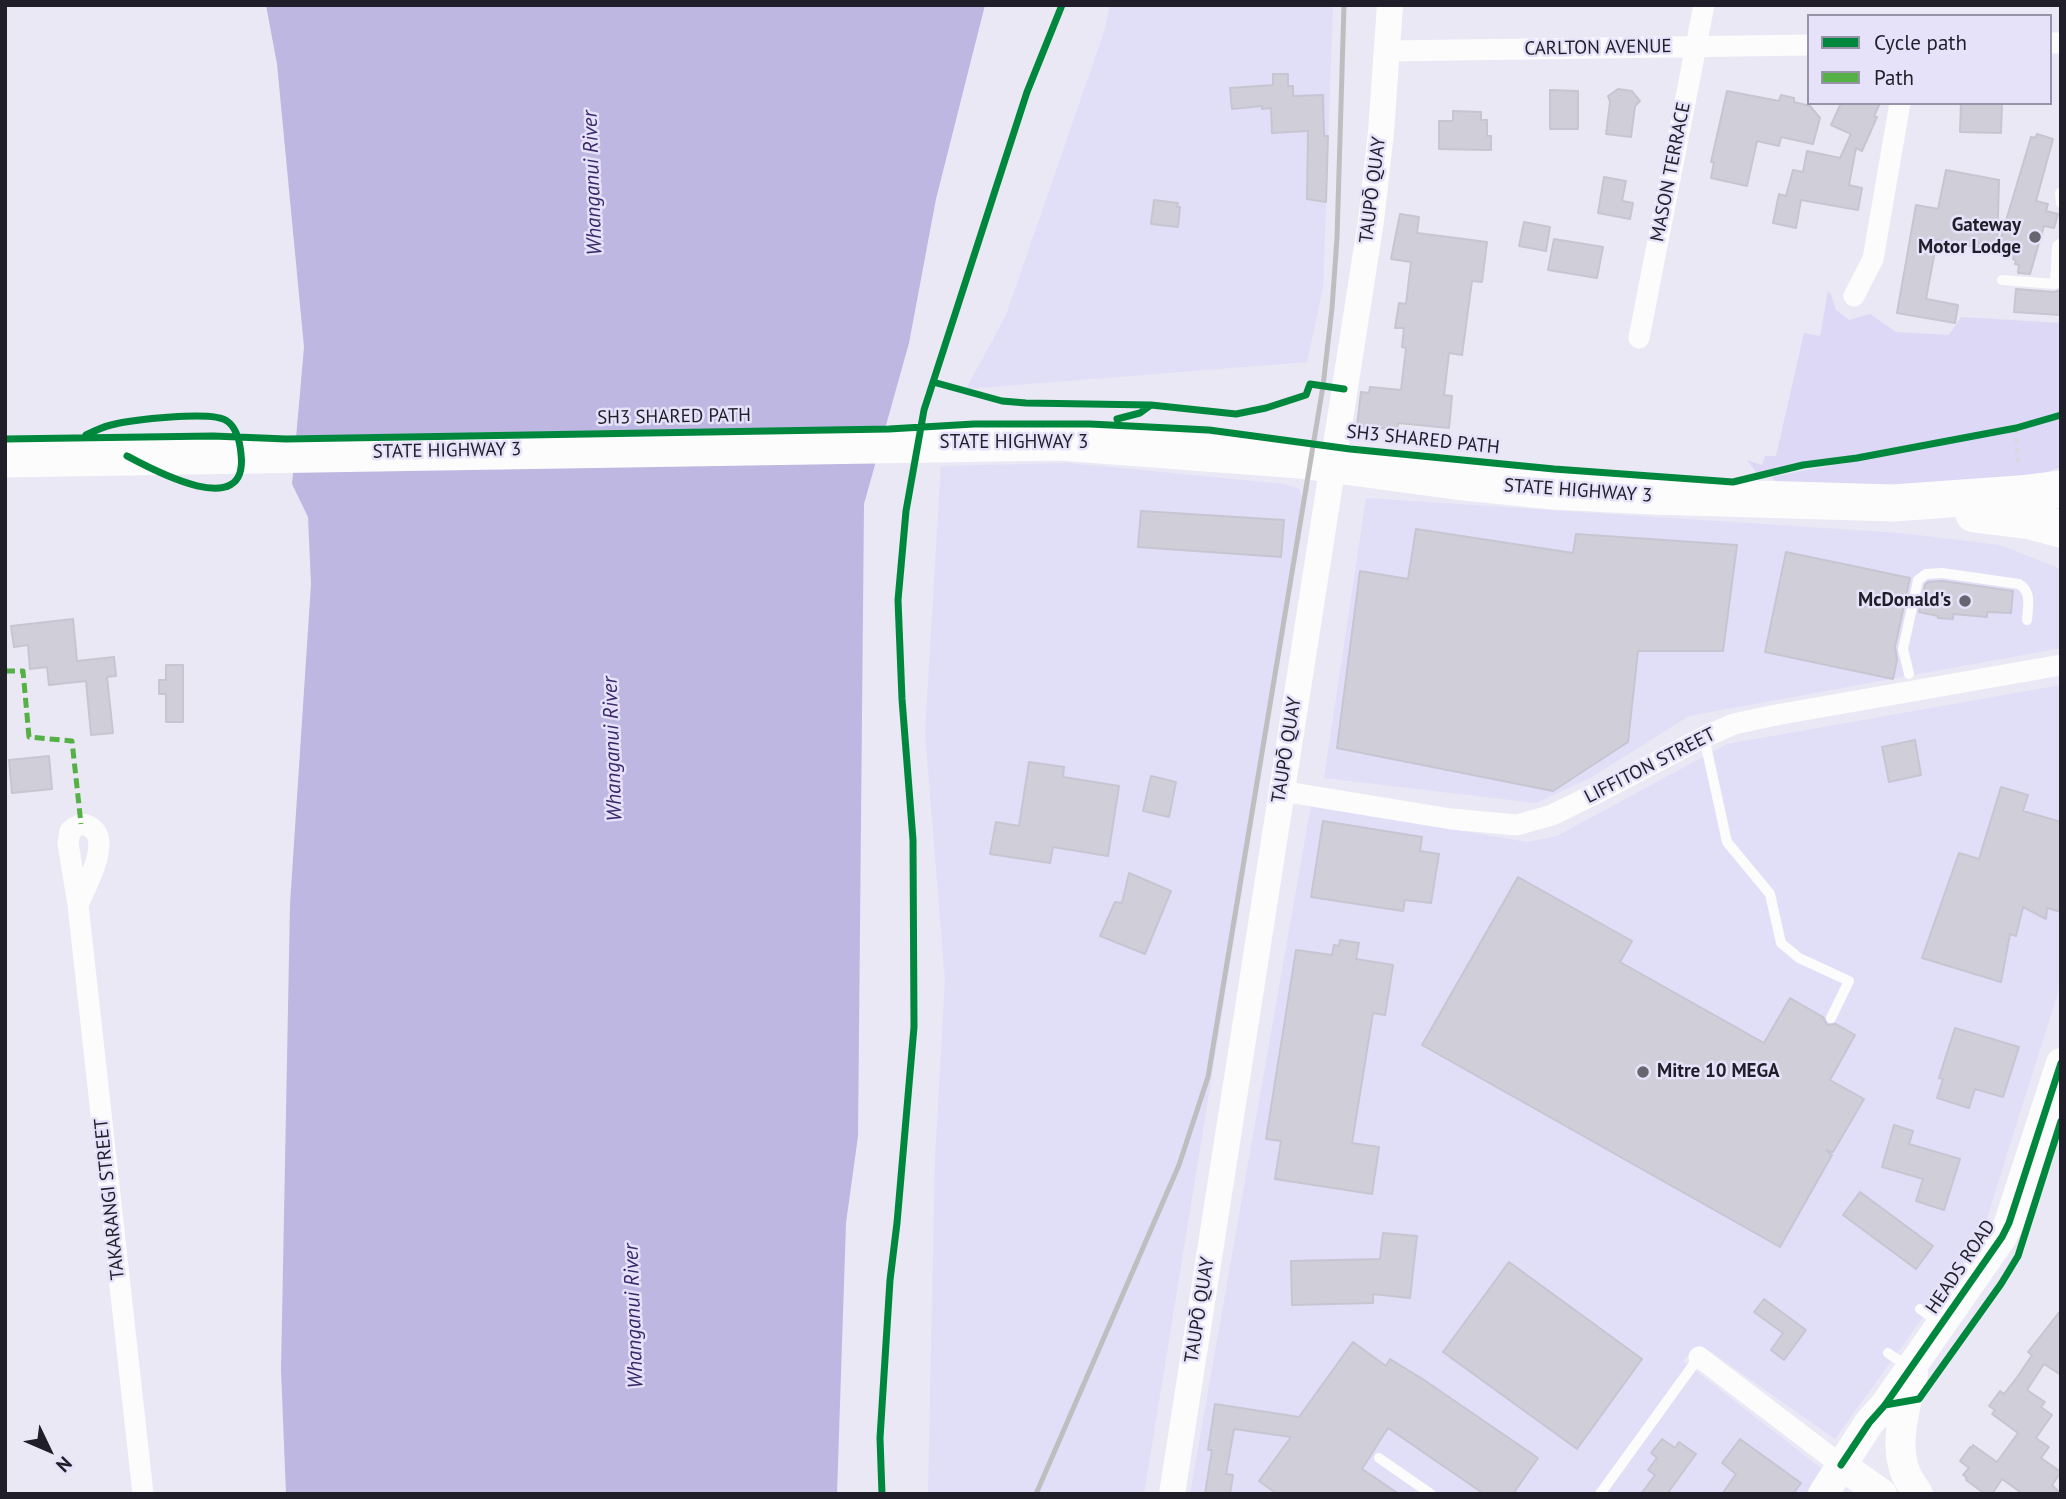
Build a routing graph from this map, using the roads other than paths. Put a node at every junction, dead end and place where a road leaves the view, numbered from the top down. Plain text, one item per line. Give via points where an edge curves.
1 (1390, 5) edge
2 (1704, 5) edge
3 (1696, 46) junction
4 (1807, 46) edge
5 (1387, 51) junction
6 (1900, 105) edge
7 (2061, 243) edge
8 (2002, 280) dead end
9 (1854, 296) dead end
10 (1639, 338) dead end
11 (5, 459) edge
12 (2061, 489) edge
13 (1893, 503) junction
14 (2061, 529) edge
15 (2027, 620) dead end
16 (2061, 665) edge
17 (1909, 674) dead end
18 (1704, 737) junction
19 (1281, 791) junction
20 (78, 905) dead end
21 (1831, 1018) dead end
22 (2061, 1063) edge
23 (1699, 1357) joint
24 (1905, 1361) junction
25 (1379, 1458) dead end
26 (1841, 1465) junction
27 (143, 1494) edge
28 (1172, 1494) edge
29 (1431, 1494) edge
30 (1600, 1494) edge
31 (1823, 1494) edge
32 (1882, 1494) edge
33 (1918, 1494) edge

1 - 5 street, TAUPŌ QUAY
2 - 3 street, MASON TERRACE
3 - 4 street, CARLTON AVENUE
3 - 5 street, CARLTON AVENUE
3 - 10 street, MASON TERRACE
5 - 19 street, TAUPŌ QUAY via 1374,196
6 - 9 street via 1873,259
7 - 8 lane via 2057,246 2055,284
11 - 13 highway, STATE HIGHWAY 3 via 1060,442 1300,460 1553,491
12 - 13 highway, STATE HIGHWAY 3
13 - 14 highway, STATE HIGHWAY 3
15 - 17 lane via 2028,594 2019,584 1926,574 1918,580 1903,649
16 - 18 street, LIFFITON STREET via 1776,715 1734,724
18 - 19 street, LIFFITON STREET via 1601,792 1517,825
18 - 21 lane via 1727,842 1770,894 1782,943 1799,958 1849,981
19 - 28 street, TAUPŌ QUAY
20 - 27 street, TAKARANGI STREET
22 - 24 main road, HEADS ROAD via 2009,1223 1995,1249 1931,1316
23 - 26 street
23 - 30 lane
24 - 26 main road, HEADS ROAD
24 - 33 main road via 1901,1451 1906,1474
25 - 29 lane
26 - 31 main road, HEADS ROAD
26 - 32 main road

